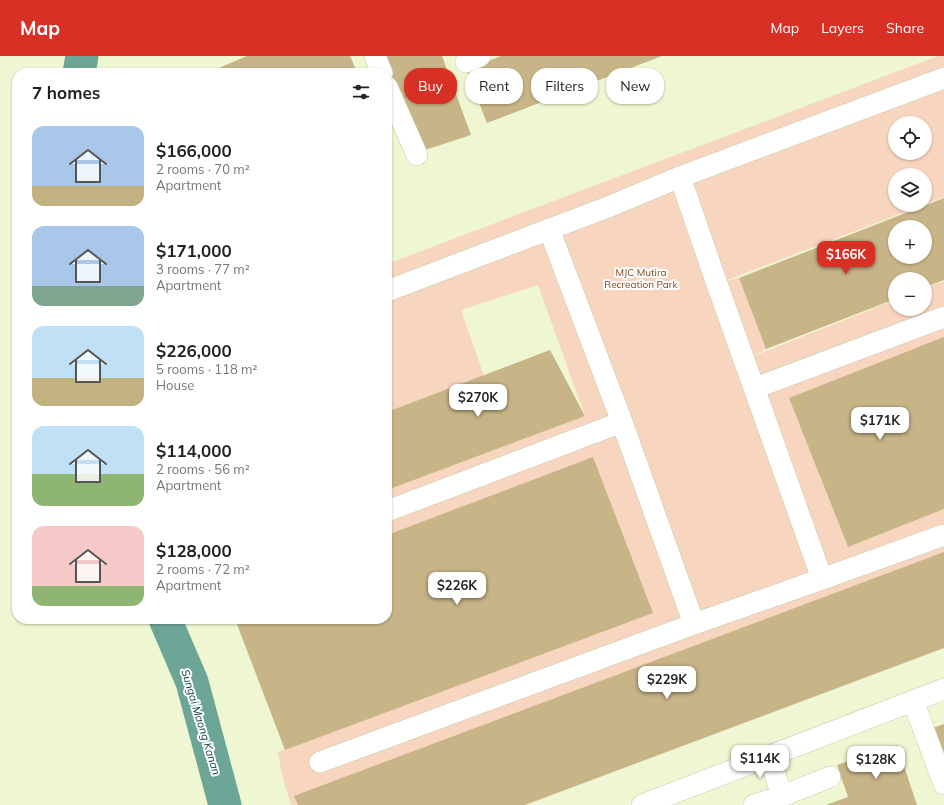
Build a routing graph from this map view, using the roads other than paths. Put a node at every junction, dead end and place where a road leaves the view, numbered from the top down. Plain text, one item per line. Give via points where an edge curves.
1 (375, 56) edge
2 (380, 68) edge
3 (944, 78) edge
4 (392, 100) edge
5 (416, 155) dead end
6 (680, 177) junction
7 (549, 229) junction
8 (392, 289) edge
9 (944, 317) edge
10 (755, 388) junction
11 (622, 422) junction
12 (392, 509) edge
13 (944, 535) edge
14 (822, 579) junction
15 (694, 624) junction
16 (944, 689) edge
17 (913, 700) junction
18 (769, 756) junction
19 (320, 762) dead end
20 (830, 777) dead end
21 (944, 784) edge
22 (782, 796) junction
23 (642, 805) edge
24 (754, 805) edge

1 - 2 street
3 - 6 street
4 - 5 street
6 - 7 street
6 - 10 street
7 - 8 street
7 - 11 street
9 - 10 street
10 - 14 street
11 - 12 street
11 - 15 street
13 - 14 street
14 - 15 street
15 - 19 street
16 - 17 street
17 - 18 street
17 - 21 street
18 - 22 street
18 - 23 street
20 - 22 street
22 - 24 street

